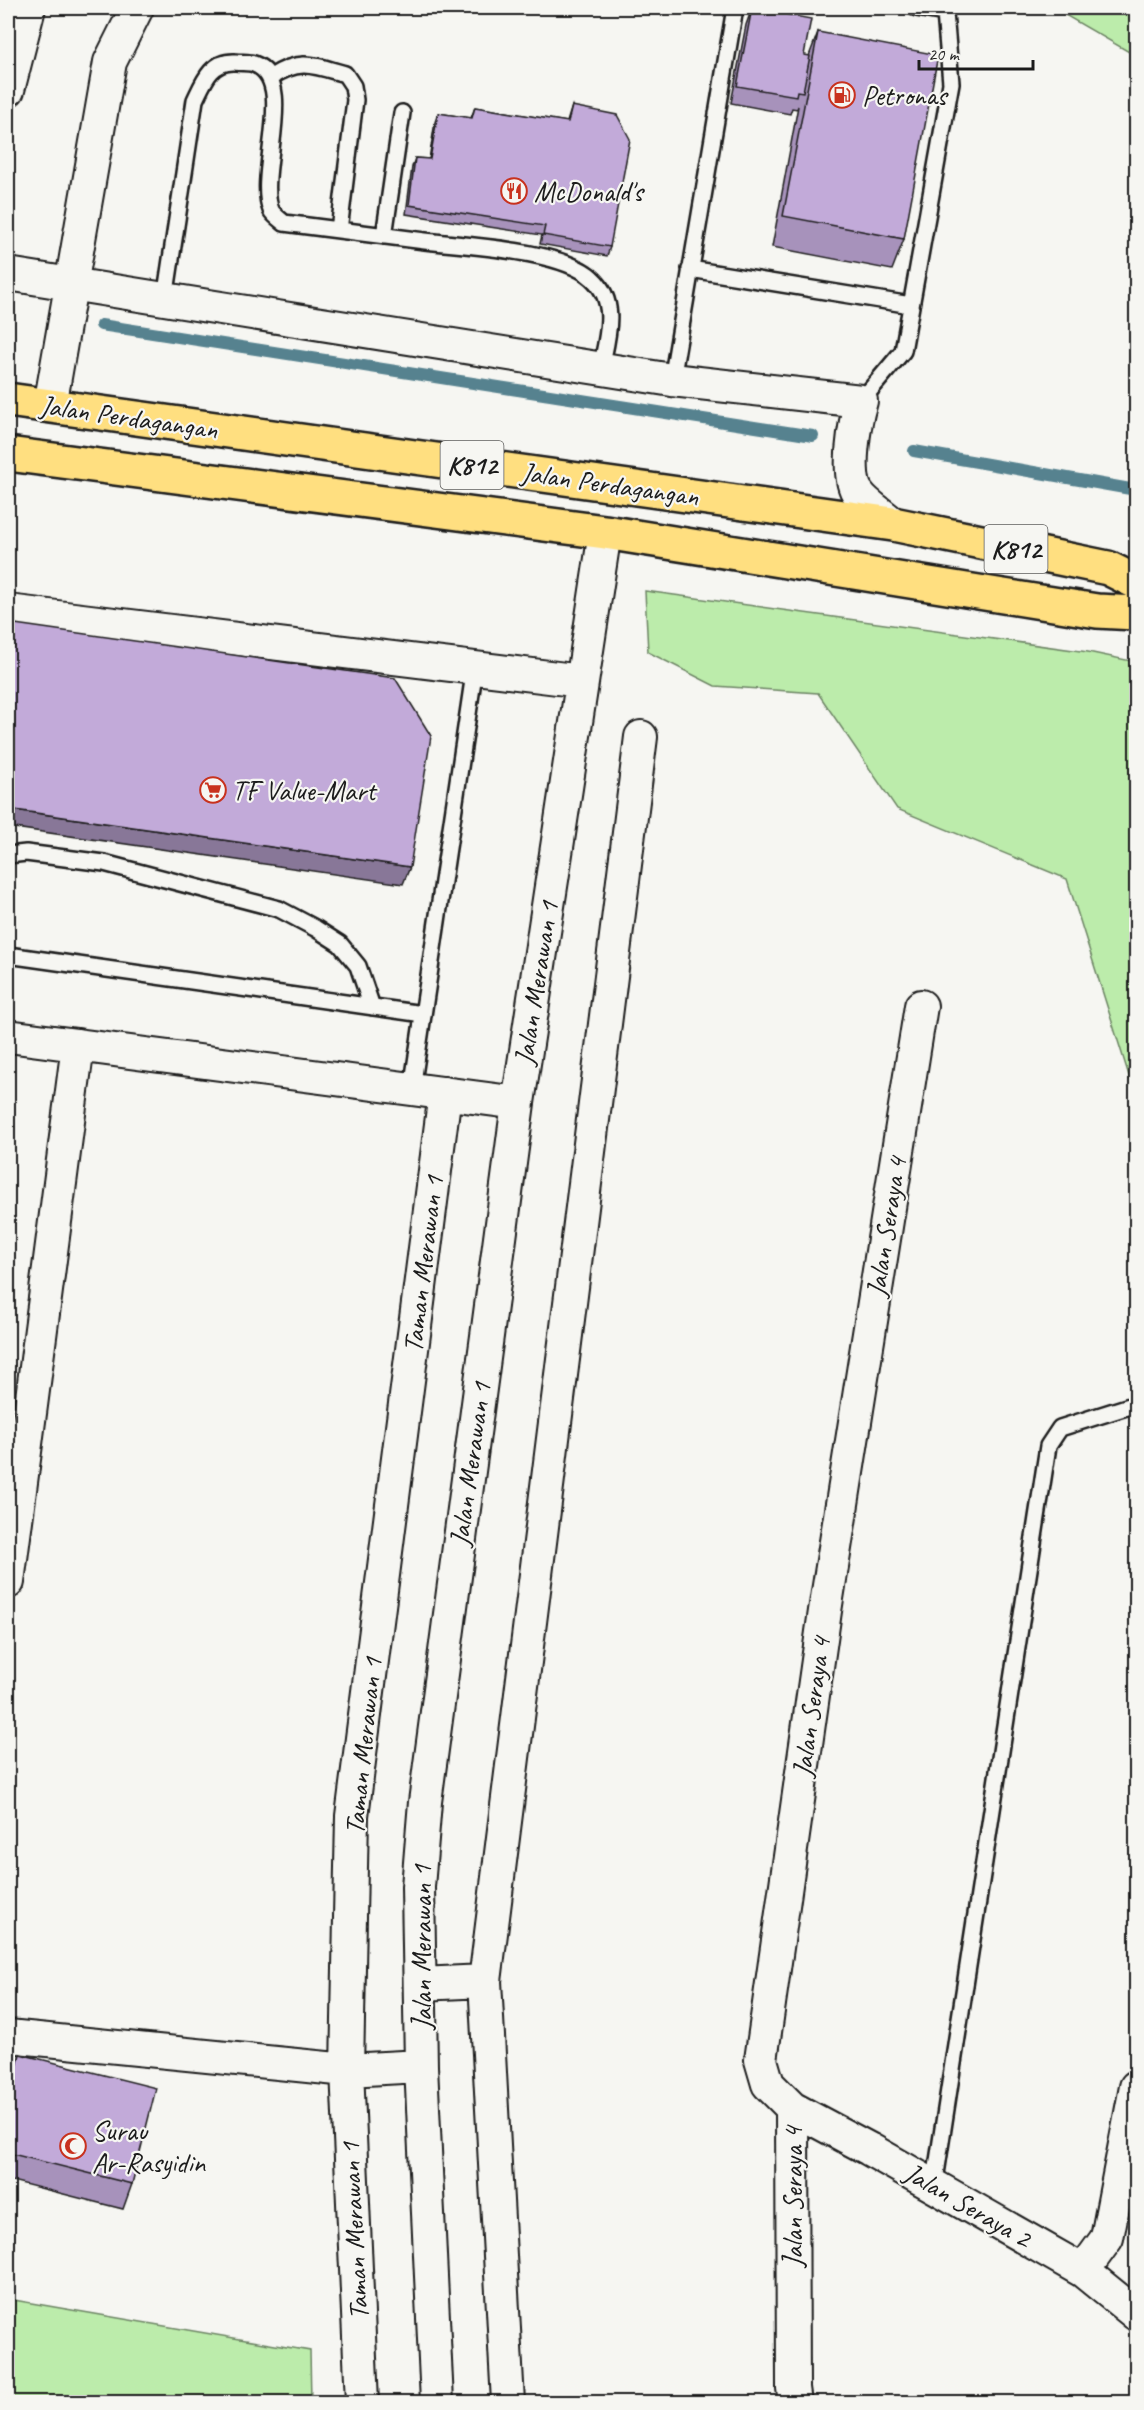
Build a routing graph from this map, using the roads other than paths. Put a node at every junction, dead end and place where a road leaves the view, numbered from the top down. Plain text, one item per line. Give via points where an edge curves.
1 (29, 8) edge
2 (137, 8) edge
3 (735, 8) edge
4 (916, 8) edge
5 (271, 77) junction
6 (8, 79) edge
7 (402, 113) dead end
8 (339, 230) junction
9 (384, 236) junction
10 (690, 269) junction
11 (8, 274) edge
12 (69, 291) junction
13 (165, 299) junction
14 (911, 305) junction
15 (601, 368) junction
16 (672, 380) junction
17 (8, 400) edge
18 (50, 406) junction
19 (857, 413) junction
20 (8, 454) edge
21 (894, 524) junction
22 (605, 532) junction
23 (1137, 582) edge
24 (8, 611) edge
25 (1137, 613) edge
26 (475, 667) junction
27 (582, 681) junction
28 (641, 737) dead end
29 (8, 855) edge
30 (8, 955) edge
31 (921, 1006) dead end
32 (372, 1007) junction
33 (423, 1014) junction
34 (8, 1036) edge
35 (78, 1045) junction
36 (412, 1089) junction
37 (445, 1093) junction
38 (518, 1103) junction
39 (1137, 1404) edge
40 (8, 1582) edge
41 (485, 1981) junction
42 (420, 1984) junction
43 (8, 2036) edge
44 (421, 2066) junction
45 (347, 2070) junction
46 (1136, 2095) edge
47 (792, 2108) junction
48 (934, 2187) junction
49 (1083, 2271) junction
50 (1137, 2314) edge
51 (362, 2403) edge
52 (437, 2403) edge
53 (508, 2403) edge
54 (795, 2403) edge

1 - 6 street
2 - 12 street via 110,62
3 - 10 lane
4 - 14 lane via 945,13 951,83
5 - 8 lane via 275,94 268,197 272,212 284,223
5 - 8 lane via 287,67 310,64 345,74 353,86 355,100
5 - 13 lane via 254,64 218,65 208,74 195,100
7 - 9 lane
8 - 9 lane
9 - 15 lane via 525,253 576,266 594,278 609,309 610,325
10 - 14 lane
10 - 16 lane
11 - 12 street
12 - 13 street
12 - 18 street
13 - 15 street
14 - 19 lane via 903,351
15 - 16 street
16 - 19 street
17 - 18 main road, Jalan Perdagangan / K812
18 - 21 main road, Jalan Perdagangan / K812
19 - 21 street via 852,464 856,493
20 - 22 main road, Jalan Perdagangan / K812
21 - 23 main road, Jalan Perdagangan / K812 via 1108,568
22 - 25 main road, Jalan Perdagangan / K812 via 1096,611
22 - 27 street, Jalan Merawan 1
24 - 26 street
26 - 27 street
26 - 33 lane
27 - 38 street, Jalan Merawan 1
28 - 41 street
29 - 32 lane via 26,853 104,863 279,909 340,944 358,966
30 - 32 lane
31 - 47 street, Jalan Seraya 4 via 825,1611 761,2060 768,2084
32 - 33 lane
33 - 36 lane
34 - 35 street
35 - 36 street
35 - 40 street
36 - 37 street
37 - 38 street
37 - 45 street, Taman Merawan 1 via 352,1816
38 - 42 street, Jalan Merawan 1 via 425,1802 418,1887
39 - 48 lane via 1059,1428 1048,1446
41 - 42 street
41 - 53 street
42 - 44 street, Jalan Merawan 1
43 - 45 street
44 - 45 street
44 - 52 street, Jalan Merawan 1
45 - 51 street, Taman Merawan 1
46 - 49 street via 1107,2238
47 - 48 street, Jalan Seraya 2
47 - 54 street, Jalan Seraya 4
48 - 49 street, Jalan Seraya 2
49 - 50 street, Jalan Seraya 2

